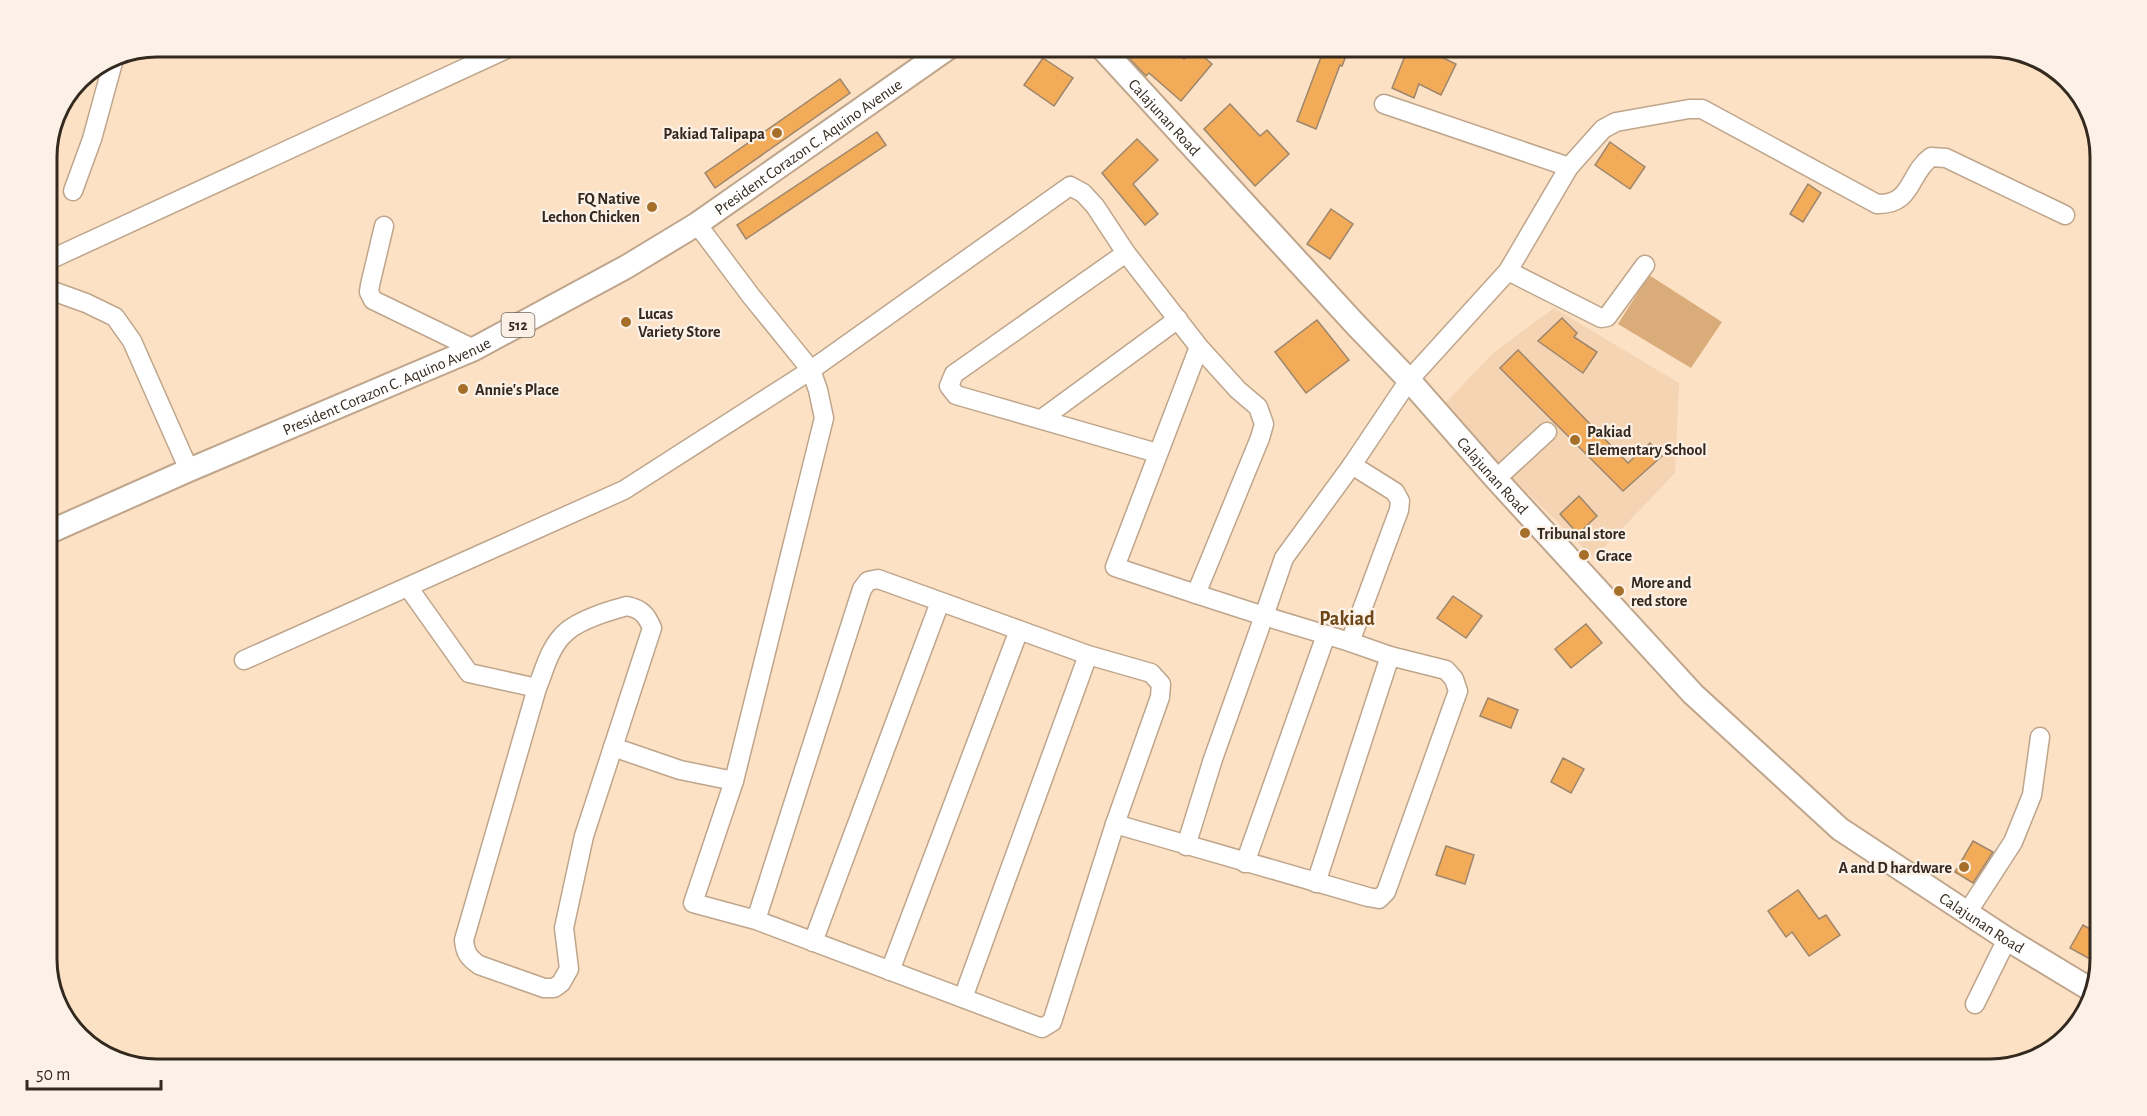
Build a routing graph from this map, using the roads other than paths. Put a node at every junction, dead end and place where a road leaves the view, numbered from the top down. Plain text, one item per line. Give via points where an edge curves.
1 (489, 57) edge
2 (935, 57) edge
3 (1110, 57) edge
4 (111, 68) edge
5 (1383, 104) dead end
6 (1569, 167) junction
7 (73, 191) dead end
8 (2065, 215) dead end
9 (698, 224) junction
10 (384, 226) dead end
11 (1126, 253) junction
12 (57, 256) edge
13 (1646, 265) dead end
14 (1508, 271) junction
15 (57, 293) edge
16 (1178, 319) junction
17 (1199, 347) junction
18 (474, 349) junction
19 (811, 370) junction
20 (1409, 380) junction
21 (1043, 418) junction
22 (1547, 432) dead end
23 (1157, 453) junction
24 (1352, 465) junction
25 (189, 470) junction
26 (1496, 479) junction
27 (57, 529) edge
28 (408, 586) junction
29 (1196, 594) junction
30 (940, 602) junction
31 (1264, 615) junction
32 (1019, 630) junction
33 (1326, 635) junction
34 (1350, 642) junction
35 (1088, 655) junction
36 (1390, 656) junction
37 (244, 660) dead end
38 (537, 688) junction
39 (2040, 737) dead end
40 (613, 747) junction
41 (734, 782) junction
42 (1115, 824) junction
43 (1186, 846) junction
44 (1245, 863) junction
45 (1316, 883) junction
46 (1967, 913) junction
47 (756, 920) junction
48 (2007, 939) junction
49 (813, 942) junction
50 (890, 971) junction
51 (2086, 987) edge
52 (963, 998) junction
53 (1975, 1004) dead end

1 - 12 street
2 - 9 main road, President Corazon C. Aquino Avenue / 512
3 - 20 main road, Calajunan Road
4 - 7 street
5 - 6 street
6 - 8 street via 1603,129 1616,122 1702,109 1877,204 1904,196 1922,164 1931,157 1946,158
6 - 14 street
9 - 18 main road, President Corazon C. Aquino Avenue / 512
9 - 19 street
10 - 18 street via 370,285 373,300
11 - 16 street
11 - 19 street via 1095,206 1083,192 1070,186
11 - 21 street via 954,374 949,386 956,395
13 - 14 street via 1607,317 1601,318
14 - 20 street
15 - 25 street via 115,317 132,341
16 - 17 street
16 - 21 street
17 - 23 street
17 - 29 street via 1258,407 1264,423
18 - 25 main road, President Corazon C. Aquino Avenue / 512
19 - 28 street via 624,490
19 - 41 street via 824,418
20 - 24 street
20 - 26 main road, Calajunan Road
21 - 23 street
22 - 26 street
23 - 29 street via 1115,567
24 - 31 street via 1284,558
24 - 34 street via 1395,492 1400,501
25 - 27 main road, President Corazon C. Aquino Avenue / 512
26 - 46 main road, Calajunan Road via 1686,686 1840,829
28 - 37 street
28 - 38 street via 469,673
29 - 31 street
30 - 32 street
30 - 47 street via 878,579 868,581 862,589
30 - 49 street
31 - 33 street
31 - 43 street
32 - 35 street
32 - 50 street
33 - 34 street
33 - 44 street
34 - 36 street
35 - 42 street via 1151,672 1161,684 1160,697
35 - 52 street
36 - 45 street
36 - 45 street via 1446,670 1458,690 1386,892 1379,899
38 - 40 street via 562,635 614,609 640,609 652,628
38 - 40 street via 464,940 470,959 479,965 544,988 561,983 569,969 564,928 576,871
39 - 46 street via 2032,795 2013,842
40 - 41 street via 680,770
41 - 47 street via 693,903
42 - 43 street
42 - 52 street via 1052,1022 1042,1028
43 - 44 street
44 - 45 street
46 - 48 main road, Calajunan Road
47 - 49 street
48 - 51 main road, Calajunan Road
48 - 53 street
49 - 50 street
50 - 52 street

